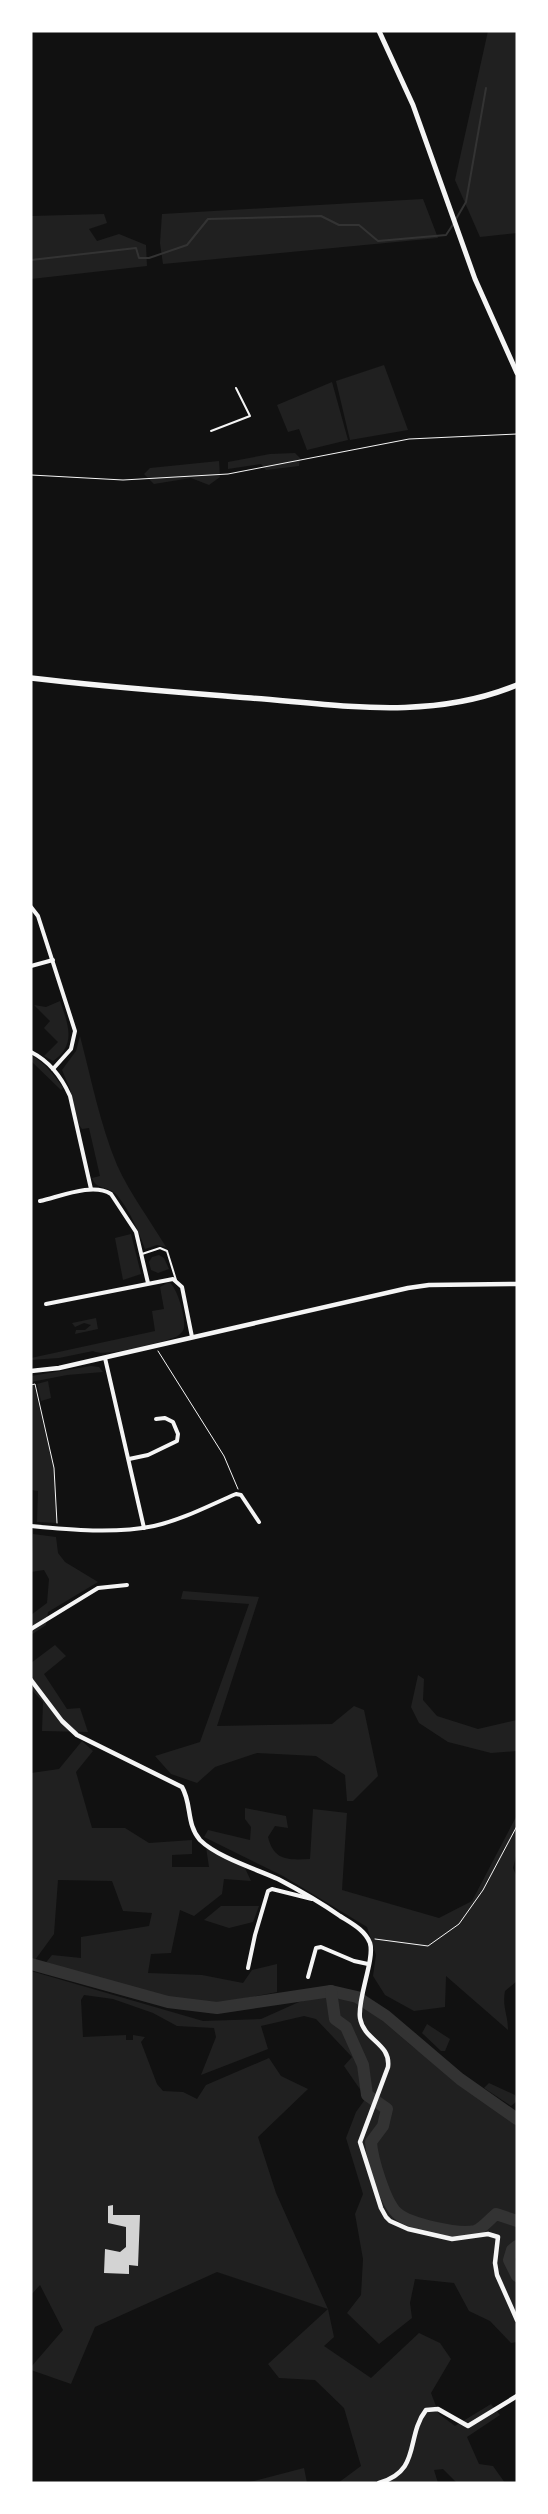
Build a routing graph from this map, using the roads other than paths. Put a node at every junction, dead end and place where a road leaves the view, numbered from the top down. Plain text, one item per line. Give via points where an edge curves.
1 (379, 31) edge
2 (517, 373) edge
3 (236, 388) dead end
4 (211, 431) dead end
5 (31, 678) edge
6 (517, 685) edge
7 (31, 907) edge
8 (53, 960) junction
9 (31, 966) edge
10 (31, 1052) edge
11 (53, 1069) junction
12 (91, 1190) junction
13 (40, 1201) dead end
14 (142, 1254) junction
15 (176, 1280) junction
16 (148, 1283) junction
17 (517, 1284) edge
18 (46, 1304) dead end
19 (192, 1338) junction
20 (105, 1358) junction
21 (31, 1371) edge
22 (156, 1419) dead end
23 (129, 1460) junction
24 (259, 1522) dead end
25 (31, 1526) edge
26 (144, 1528) junction
27 (127, 1585) dead end
28 (31, 1629) edge
29 (31, 1680) edge
30 (314, 1899) junction
31 (368, 1964) junction
32 (248, 1968) dead end
33 (308, 1977) dead end
34 (517, 2320) edge
35 (517, 2396) edge
36 (379, 2483) edge

1 - 2 main road via 413,105 475,279
3 - 4 lane via 250,416
5 - 6 main road via 398,709 452,705
7 - 8 street via 38,916
8 - 9 street
8 - 11 street via 75,1037 71,1049
10 - 11 street
11 - 12 street via 70,1096
12 - 13 street
12 - 14 street via 106,1191 118,1203 136,1232
14 - 15 lane via 160,1248 167,1251
14 - 16 street
15 - 16 street
15 - 19 street via 182,1287
16 - 18 street
17 - 19 street via 408,1288
19 - 20 street
20 - 21 street
20 - 23 street
22 - 23 street via 165,1418 173,1422 177,1440 148,1455
23 - 26 street
24 - 26 street via 236,1494
25 - 26 street via 58,1529
27 - 28 street via 98,1588
29 - 30 street via 62,1721 77,1735 182,1787 191,1825 205,1844
30 - 31 street via 367,1937 371,1953
30 - 32 street via 268,1891
31 - 33 street via 354,1962 322,1947 316,1948
31 - 34 street via 359,2015 362,2027 389,2058 360,2142 381,2208 390,2221 408,2229 452,2238 488,2234 498,2237 497,2275
35 - 36 street via 468,2426 438,2409 426,2410 406,2466 391,2479

